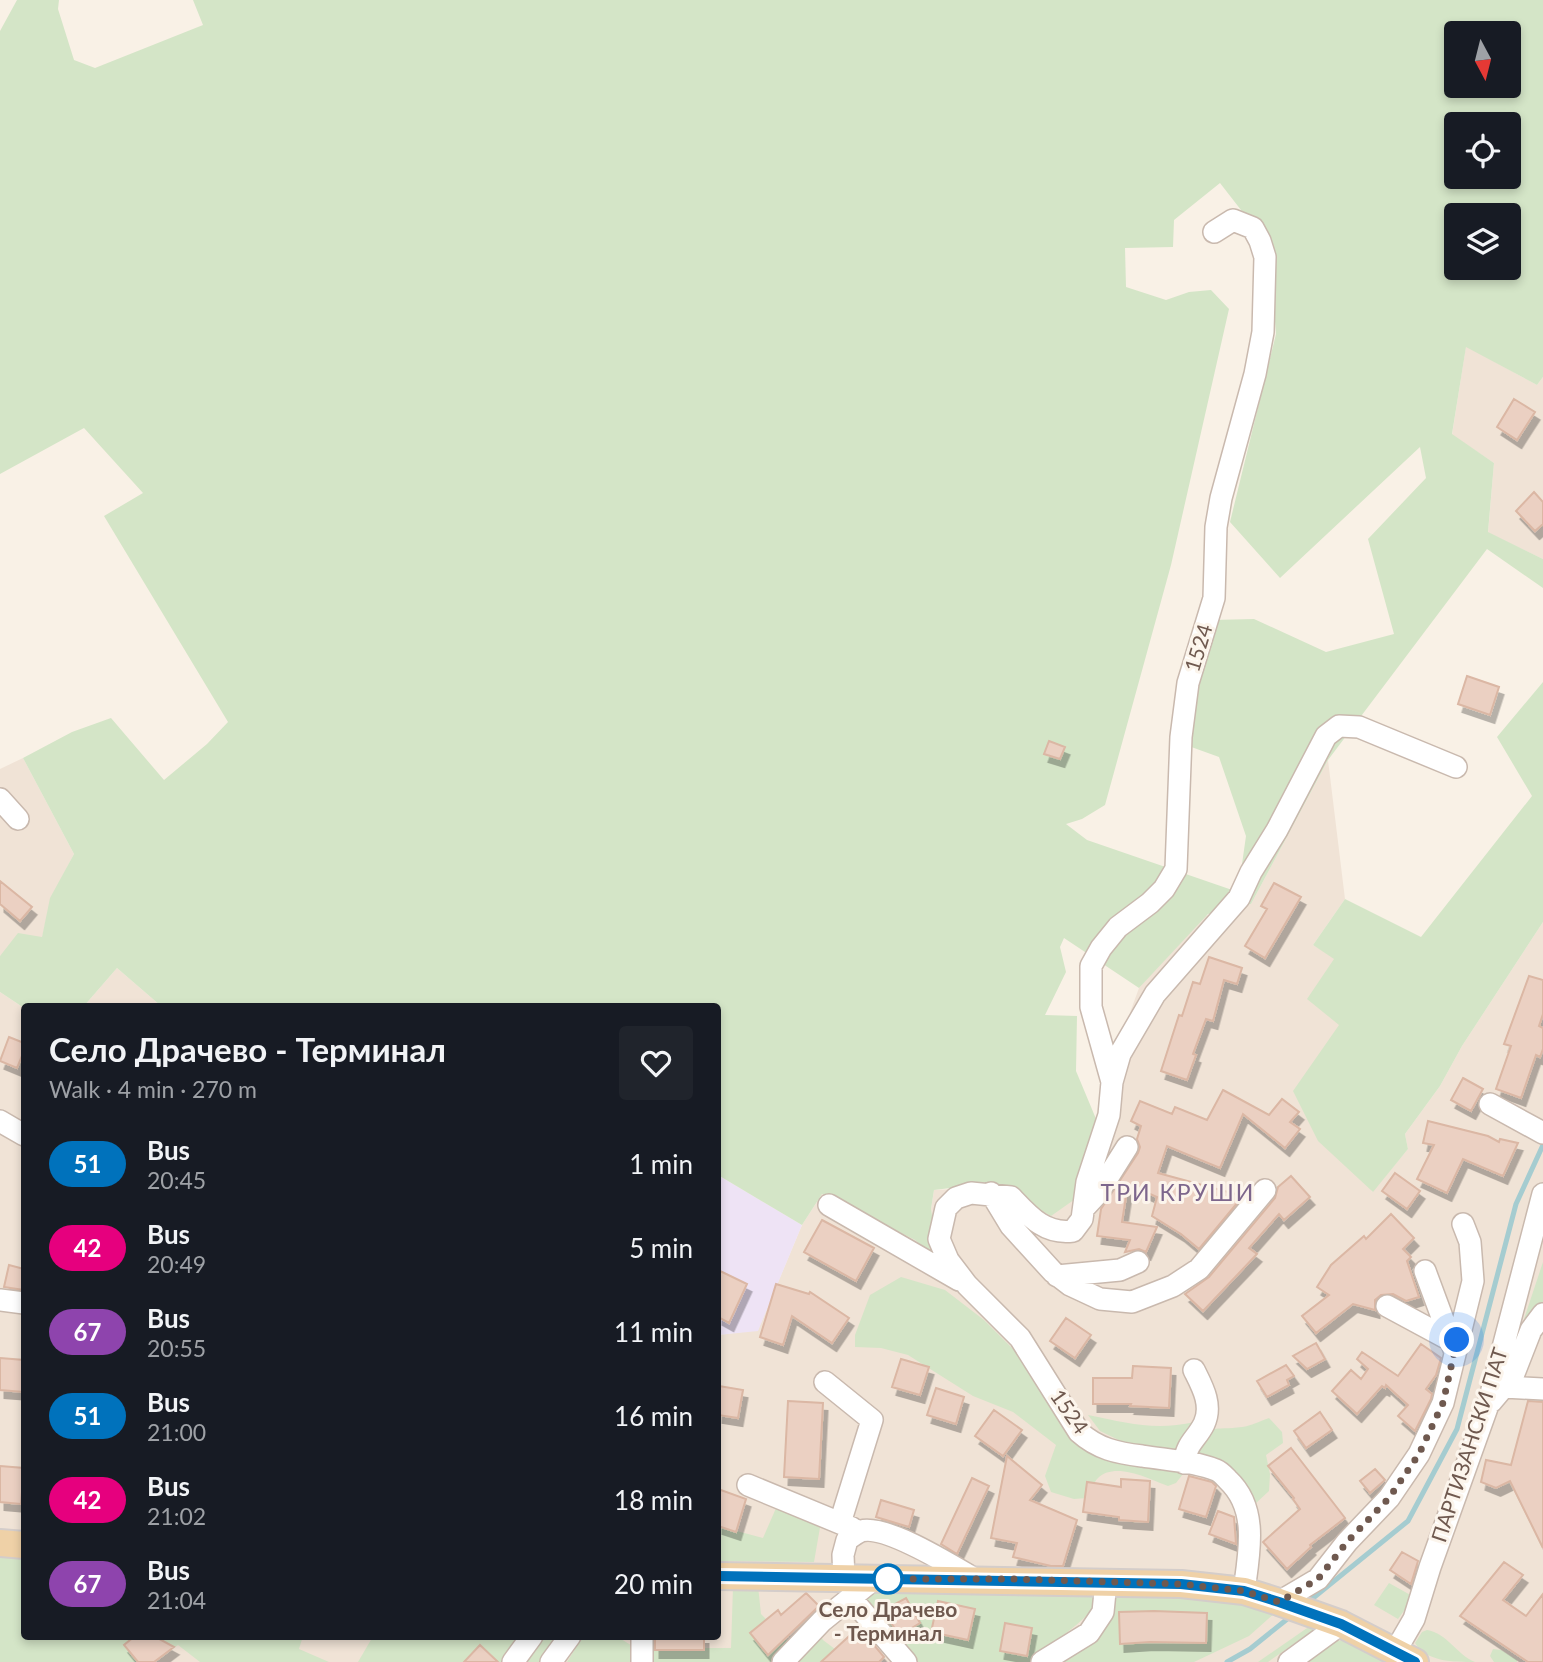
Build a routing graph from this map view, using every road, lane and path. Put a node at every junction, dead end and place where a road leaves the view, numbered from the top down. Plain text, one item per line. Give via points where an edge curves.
1 (1214, 232) dead end
2 (1456, 767) dead end
3 (0, 799) edge
4 (18, 819) dead end
5 (1112, 1082) junction
6 (1490, 1104) dead end
7 (0, 1121) edge
8 (21, 1133) edge
9 (1542, 1133) edge
10 (1127, 1147) dead end
11 (1265, 1190) dead end
12 (991, 1194) junction
13 (1543, 1194) edge
14 (829, 1205) dead end
15 (1084, 1208) junction
16 (1462, 1224) dead end
17 (1537, 1238) edge
18 (1138, 1262) dead end
19 (1425, 1271) dead end
20 (1057, 1276) junction
21 (967, 1285) junction
22 (0, 1300) edge
23 (21, 1303) edge
24 (1387, 1306) dead end
25 (1543, 1314) edge
26 (1452, 1346) junction
27 (1194, 1370) dead end
28 (825, 1382) dead end
29 (1504, 1387) junction
30 (1543, 1389) edge
31 (1488, 1405) junction
32 (1184, 1462) junction
33 (748, 1485) dead end
34 (839, 1523) junction
35 (861, 1531) junction
36 (0, 1544) edge
37 (21, 1545) edge
38 (721, 1576) edge
39 (975, 1579) junction
40 (1105, 1582) junction
41 (848, 1588) junction
42 (1244, 1591) junction
43 (1279, 1602) junction
44 (1341, 1624) junction
45 (529, 1640) edge
46 (567, 1640) edge
47 (642, 1640) edge
48 (1406, 1656) edge
49 (513, 1662) edge
50 (551, 1662) edge
51 (642, 1662) edge
52 (783, 1662) edge
53 (906, 1662) edge
54 (1042, 1662) edge
55 (1289, 1662) edge

1 - 5 street, 1524 via 1233,220 1252,228 1260,241 1265,257 1263,332 1216,527 1214,598 1188,683 1181,737 1176,869 1150,903 1118,927 1091,967 1091,1007
2 - 5 street, 1524 via 1359,727 1339,726 1326,736 1239,898 1155,994 1120,1054
3 - 4 street
5 - 15 street, 1524 via 1109,1115 1087,1182
6 - 9 street
7 - 8 street
10 - 15 street
11 - 20 street via 1199,1269 1173,1286 1132,1302 1100,1299
12 - 15 street via 1011,1197 1053,1231 1073,1231
12 - 20 street via 1011,1226
12 - 21 street, 1524 via 971,1193 946,1208 939,1239 948,1261
13 - 17 street, ПАРТИЗАНСКИ ПАТ
14 - 21 street
16 - 26 street, ПАРТИЗАНСКИ ПАТ via 1470,1242 1473,1281
17 - 31 street, ПАРТИЗАНСКИ ПАТ
18 - 20 street via 1120,1270
19 - 26 street
21 - 32 street, 1524 via 1020,1338 1079,1432 1093,1444 1114,1452
22 - 23 street
24 - 26 street
25 - 29 street
26 - 43 street, ПАРТИЗАНСКИ ПАТ via 1443,1403 1419,1454 1318,1579
27 - 32 street via 1208,1408 1205,1423 1188,1443
28 - 34 street via 872,1420
29 - 30 street
29 - 31 street
31 - 48 street, ПАРТИЗАНСКИ ПАТ via 1430,1567
32 - 42 street, 1524 via 1219,1471 1236,1488 1248,1514 1251,1536
33 - 34 street
34 - 35 street
35 - 39 street via 875,1530 918,1547
35 - 41 street via 847,1540 843,1555
36 - 37 main road
38 - 41 main road
39 - 40 main road
39 - 41 main road via 874,1579
40 - 42 main road
40 - 54 street via 1103,1612 1089,1633
41 - 52 street
41 - 53 street
42 - 43 main road
43 - 44 main road
44 - 48 main road
44 - 55 street
45 - 49 street
46 - 50 street
47 - 51 street

